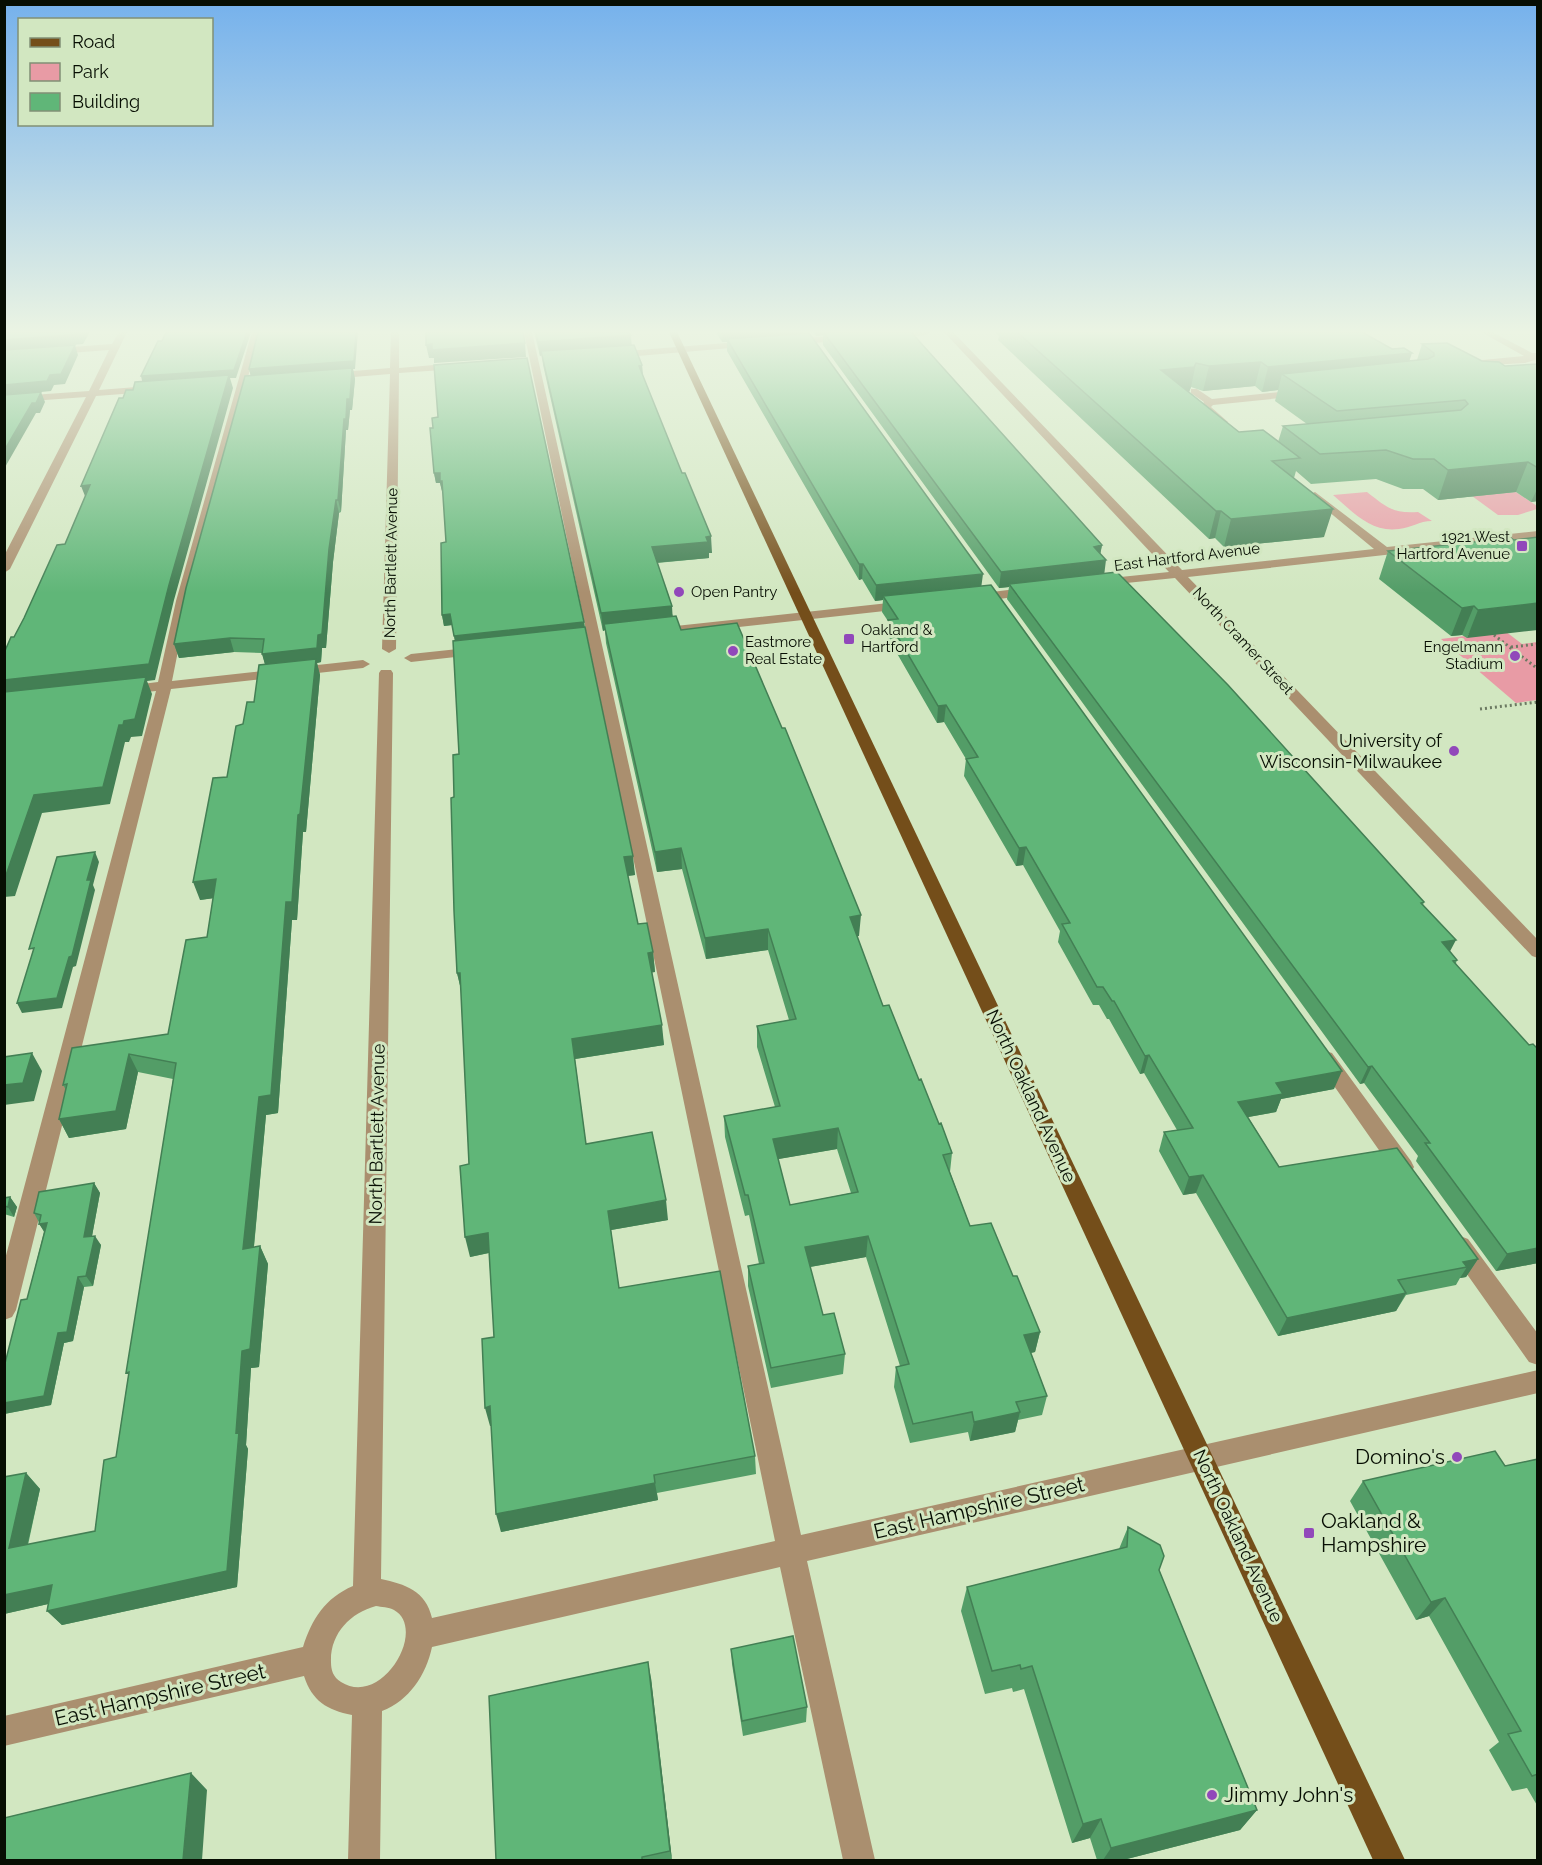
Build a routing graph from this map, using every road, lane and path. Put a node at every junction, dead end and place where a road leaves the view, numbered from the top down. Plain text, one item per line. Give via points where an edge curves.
1 (79, 419) edge
2 (232, 419) edge
3 (395, 419) edge
4 (548, 419) edge
5 (713, 419) edge
6 (1031, 419) edge
7 (1220, 419) edge
8 (1232, 429) edge
9 (1305, 488) edge
10 (1538, 534) edge
11 (1384, 551) junction
12 (4, 569) edge
13 (1180, 574) junction
14 (1087, 585) edge
15 (1040, 590) edge
16 (958, 600) edge
17 (922, 603) edge
18 (806, 616) junction
19 (642, 634) edge
20 (1494, 635) edge
21 (1538, 644) edge
22 (1510, 647) junction
23 (389, 649) junction
24 (494, 650) edge
25 (411, 658) junction
26 (363, 664) junction
27 (1538, 669) edge
28 (386, 673) junction
29 (164, 686) junction
30 (107, 692) edge
31 (1538, 702) edge
32 (1480, 709) dead end
33 (1538, 952) edge
34 (1316, 1045) edge
35 (1413, 1181) edge
36 (1448, 1230) edge
37 (4, 1310) edge
38 (1538, 1354) edge
39 (1538, 1381) edge
40 (1202, 1458) junction
41 (789, 1551) junction
42 (367, 1594) junction
43 (421, 1635) junction
44 (316, 1659) junction
45 (367, 1701) junction
46 (4, 1731) edge
47 (364, 1860) edge
48 (859, 1860) edge
49 (1389, 1860) edge

1 - 12 street
2 - 29 street via 182,601
3 - 23 street, North Bartlett Avenue
4 - 41 street
5 - 18 main road, North Oakland Avenue
6 - 13 street, North Cramer Street
7 - 8 street
9 - 11 street
10 - 11 street, East Hartford Avenue
11 - 13 street, East Hartford Avenue
13 - 14 street, East Hartford Avenue
13 - 33 street, North Cramer Street
15 - 16 street
17 - 18 street
18 - 19 street
18 - 40 main road, North Oakland Avenue
20 - 22 path
21 - 22 path
22 - 27 path
23 - 25 street via 404,651
23 - 26 street via 368,656
24 - 25 street
25 - 28 street via 404,668
26 - 28 street via 368,670
26 - 29 street
28 - 42 street, North Bartlett Avenue
29 - 30 street
29 - 37 street
31 - 32 path
34 - 35 street
36 - 38 street
39 - 40 street, East Hampshire Street
40 - 41 street, East Hampshire Street
40 - 49 main road, North Oakland Avenue
41 - 43 street, East Hampshire Street
41 - 48 street
42 - 43 street via 398,1595 416,1613
42 - 44 street via 332,1616 318,1644
43 - 45 street via 410,1670 388,1693
44 - 45 street via 318,1674 332,1695 345,1701
44 - 46 street, East Hampshire Street
45 - 47 street

